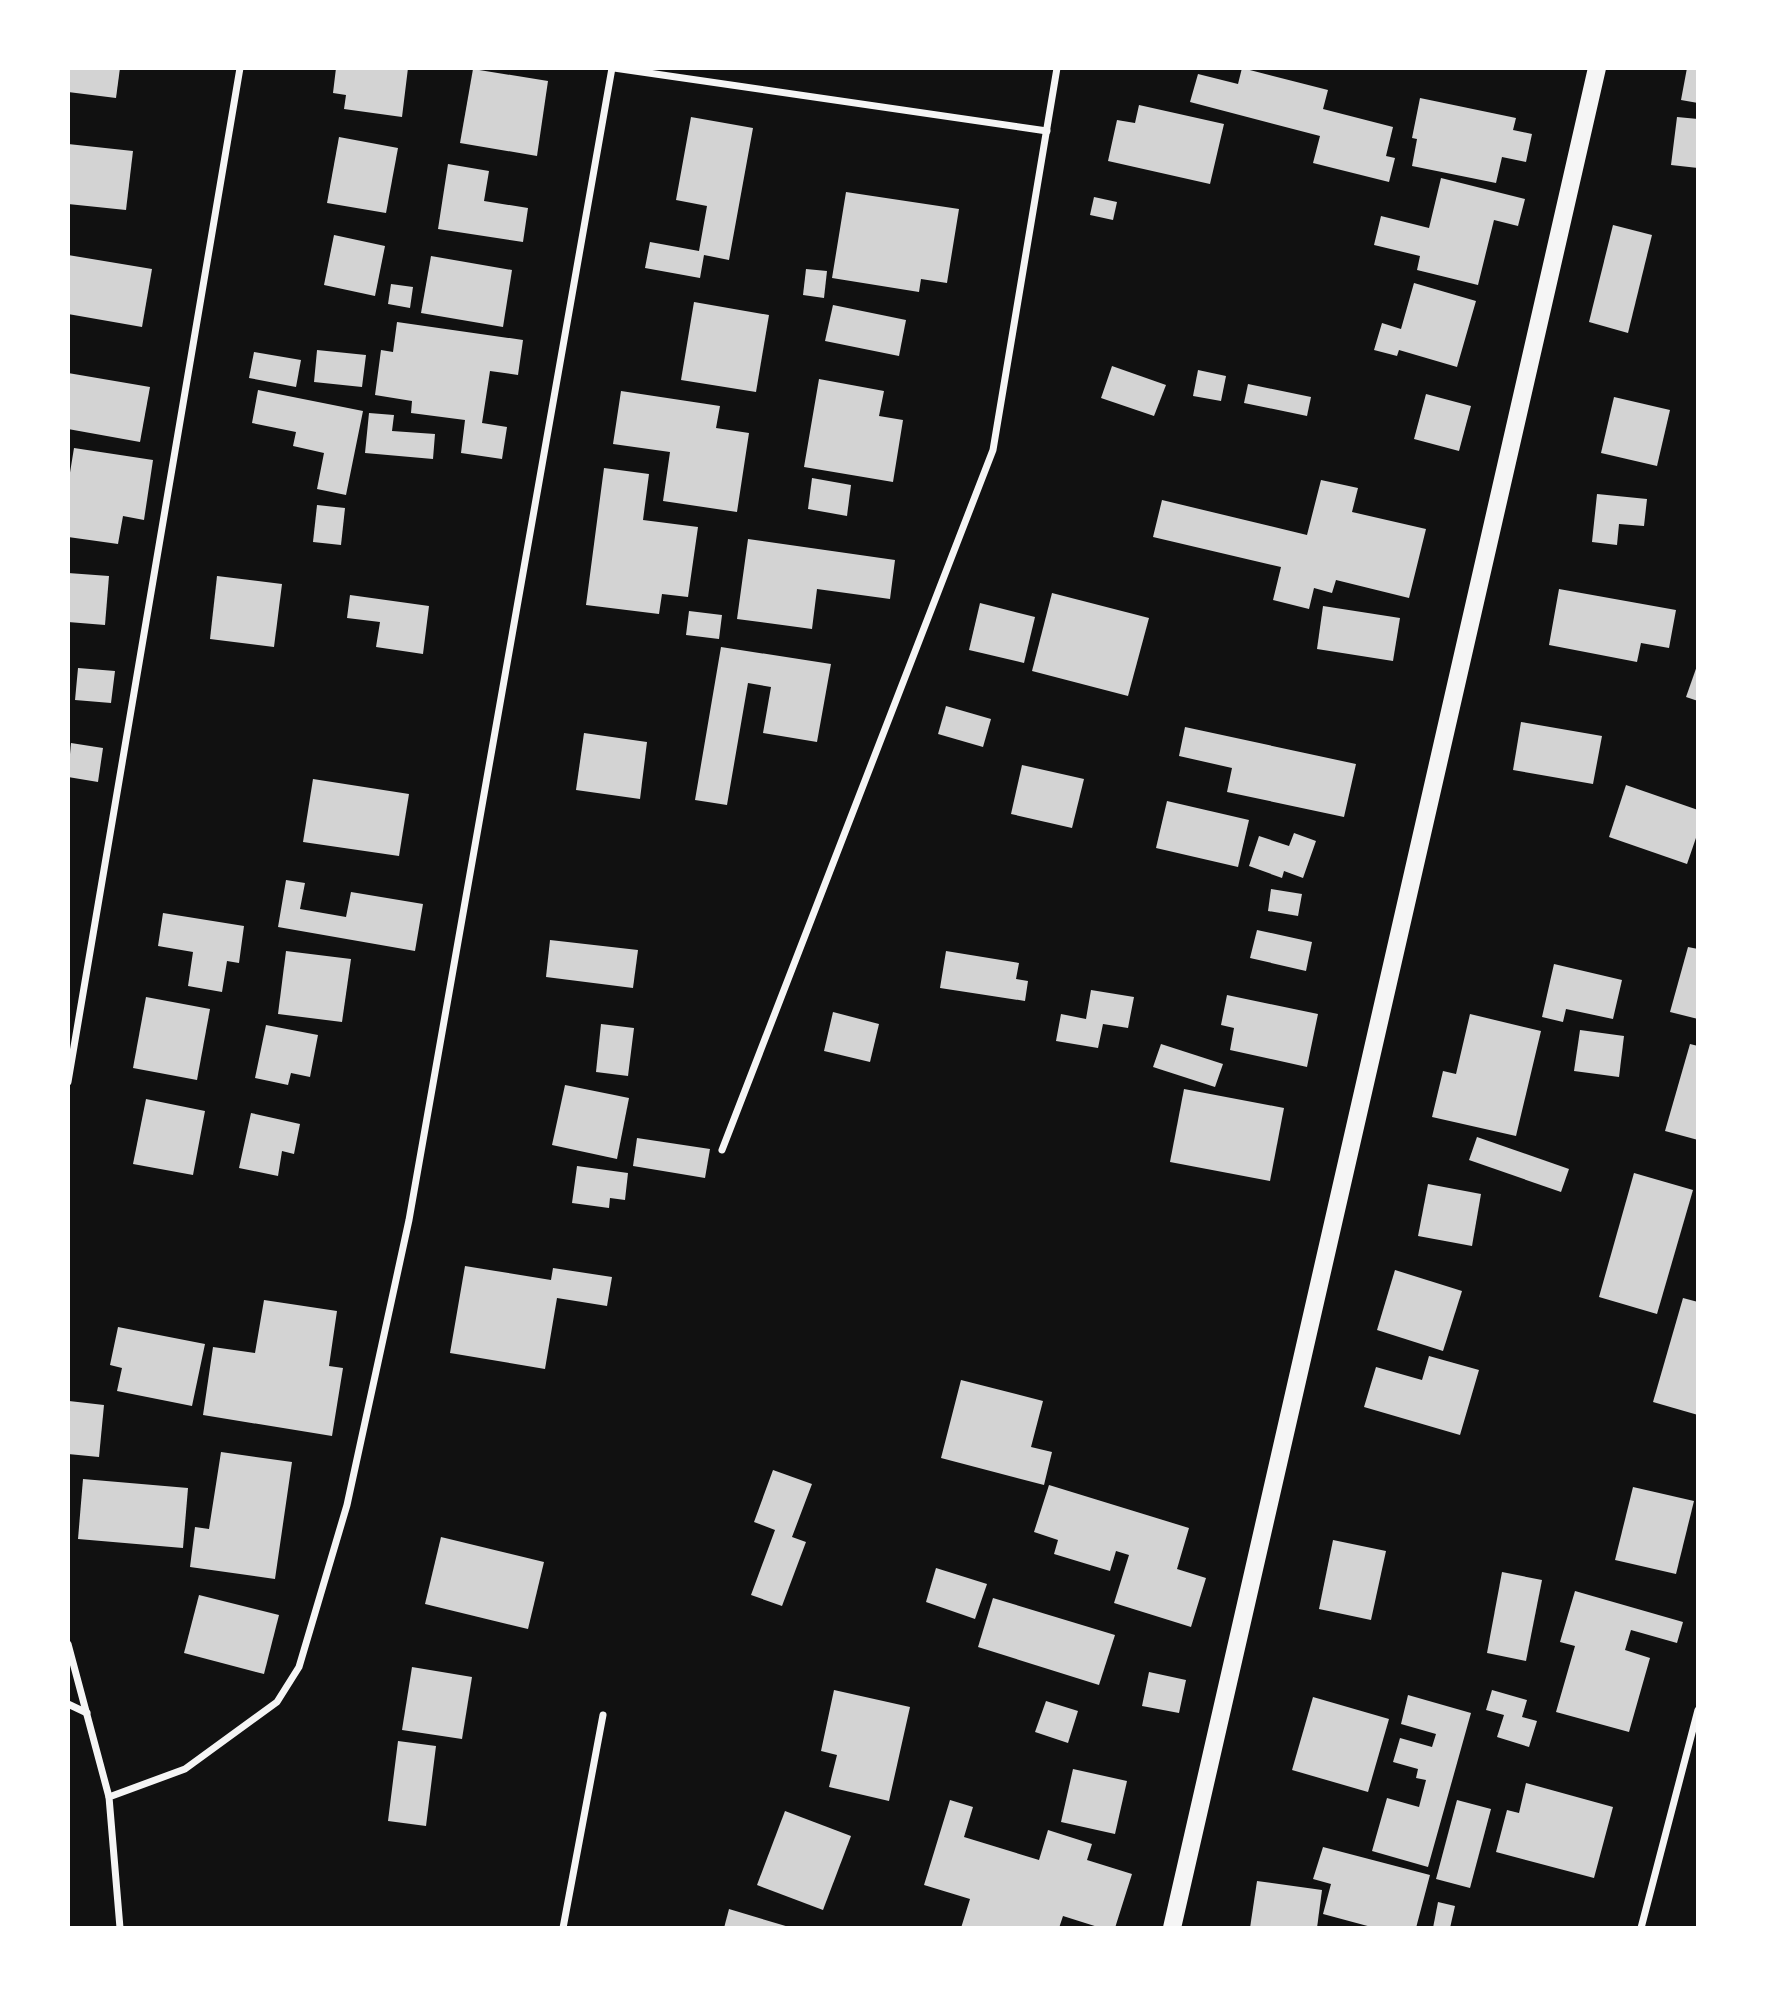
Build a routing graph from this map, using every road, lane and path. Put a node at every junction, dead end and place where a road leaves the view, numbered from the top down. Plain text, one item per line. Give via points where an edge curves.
1 (240, 68) edge
2 (613, 68) edge
3 (1058, 68) edge
4 (1597, 68) edge
5 (1047, 131) junction
6 (68, 1082) edge
7 (722, 1150) dead end
8 (68, 1644) edge
9 (68, 1704) edge
10 (1698, 1710) edge
11 (87, 1713) junction
12 (603, 1715) dead end
13 (109, 1797) junction
14 (120, 1928) edge
15 (562, 1928) edge
16 (1172, 1928) edge
17 (1641, 1928) edge

1 - 6 street
2 - 5 street
2 - 13 street via 409,1220 347,1505 299,1667 277,1702 185,1769
3 - 5 street
4 - 16 main road
5 - 7 street via 993,450
8 - 11 street
9 - 11 street
10 - 17 street
11 - 13 street
12 - 15 street
13 - 14 street

